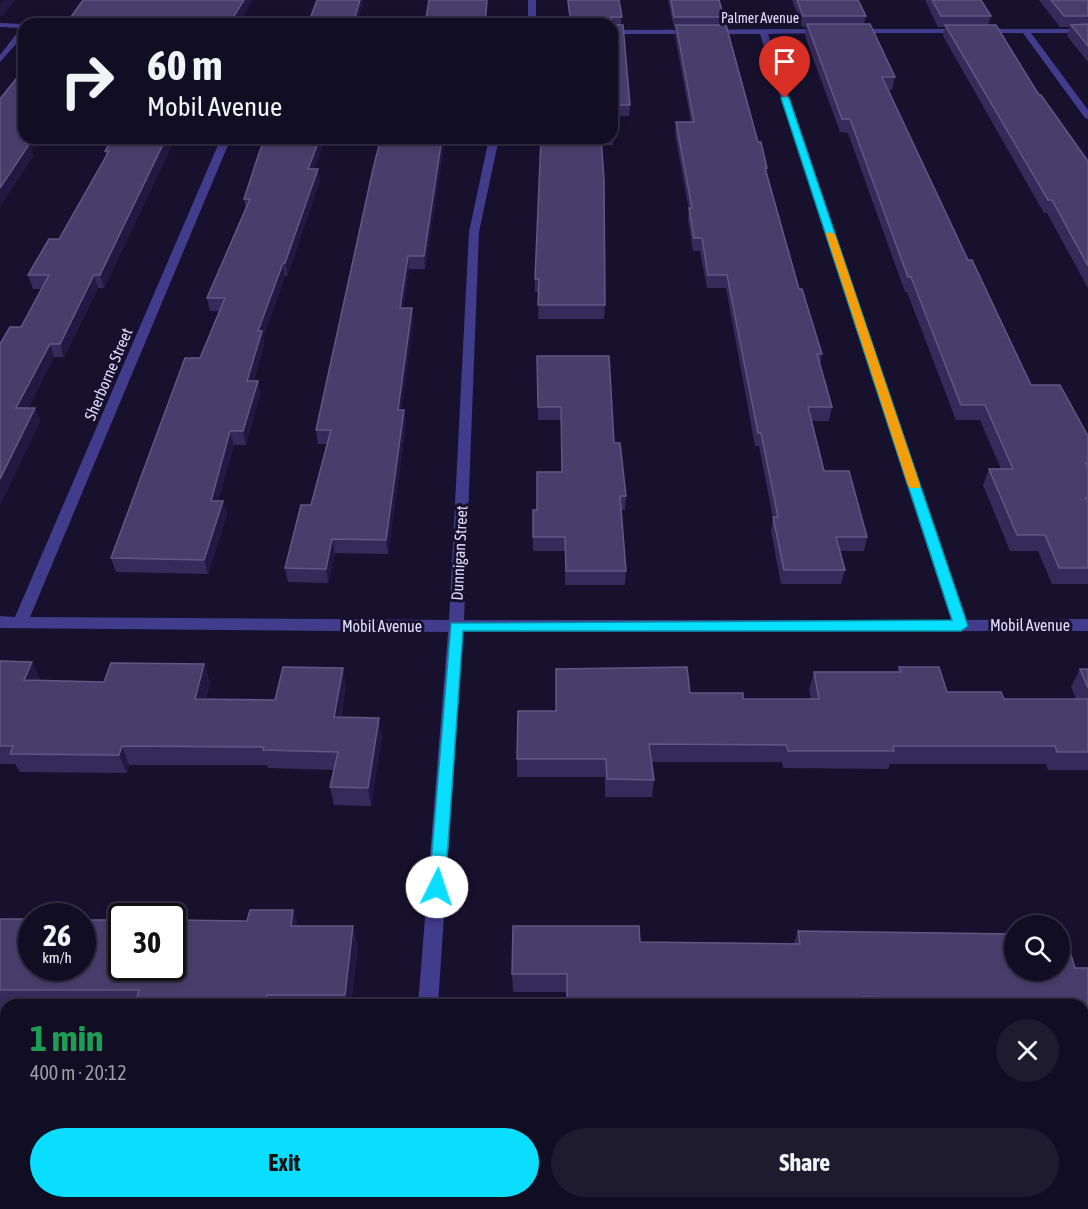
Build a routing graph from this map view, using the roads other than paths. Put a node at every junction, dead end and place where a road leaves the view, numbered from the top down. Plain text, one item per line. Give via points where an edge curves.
1 (532, 0) edge
2 (532, 18) edge
3 (0, 25) edge
4 (18, 27) edge
5 (834, 31) edge
6 (846, 31) edge
7 (1025, 31) junction
8 (1088, 31) edge
9 (618, 32) edge
10 (763, 32) junction
11 (18, 36) edge
12 (0, 60) edge
13 (1088, 116) edge
14 (223, 144) edge
15 (493, 144) edge
16 (0, 622) edge
17 (20, 622) junction
18 (1088, 625) edge
19 (456, 626) junction
20 (961, 626) junction
21 (428, 999) edge

1 - 2 street
3 - 4 street
5 - 10 street, Palmer Avenue
6 - 7 street
7 - 8 street
7 - 13 street
9 - 10 street, Palmer Avenue
10 - 20 street
11 - 12 street
14 - 17 street, Sherborne Street
15 - 19 street, Dunnigan Street via 474,232
16 - 17 street, Mobil Avenue
17 - 19 street, Mobil Avenue
18 - 20 street, Mobil Avenue
19 - 20 street, Mobil Avenue
19 - 21 street, Dunnigan Street

